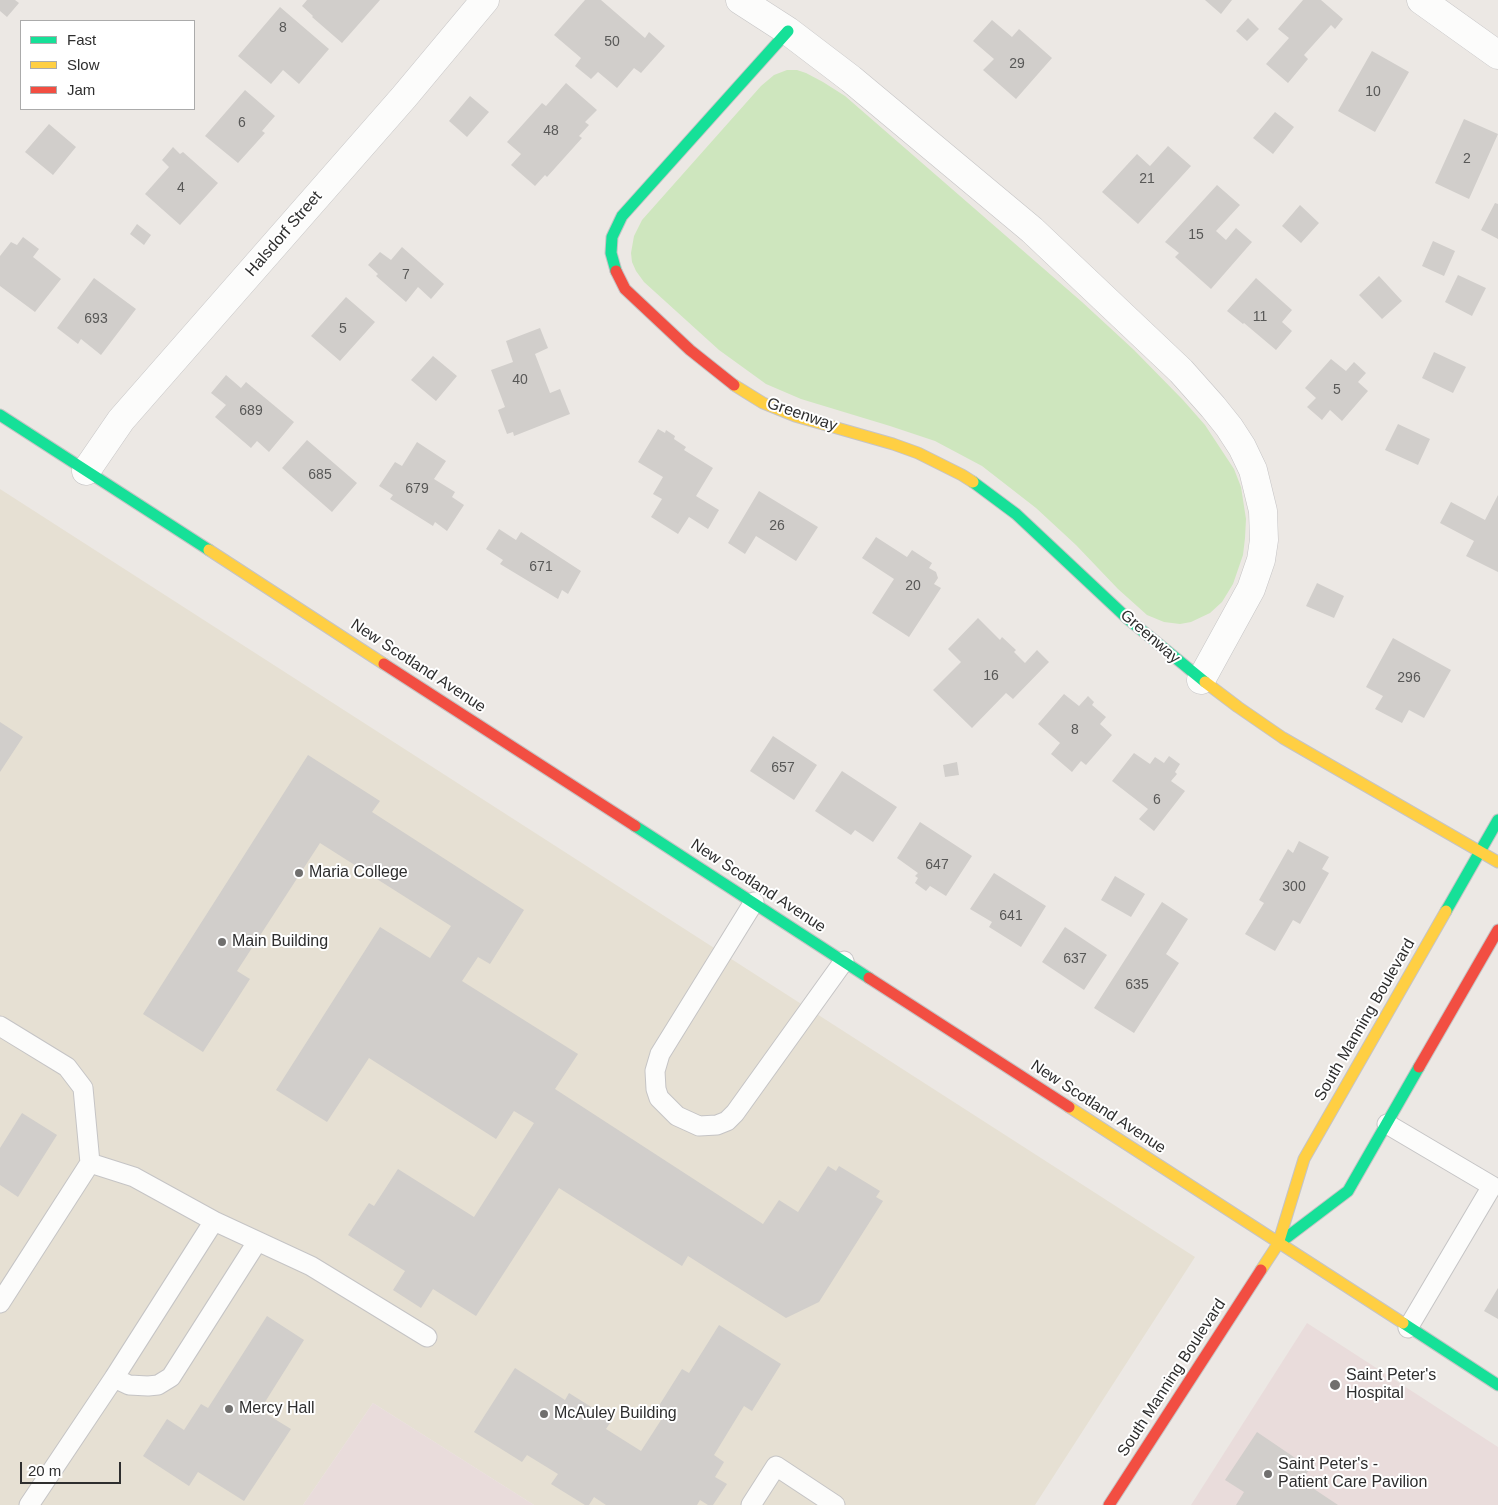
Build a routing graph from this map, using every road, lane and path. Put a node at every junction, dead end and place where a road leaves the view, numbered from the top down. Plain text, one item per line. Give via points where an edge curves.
1 (485, 0) edge
2 (740, 0) edge
3 (1421, 0) edge
4 (788, 31) junction
5 (1498, 55) edge
6 (2, 420) edge
7 (86, 471) junction
8 (1201, 680) junction
9 (1498, 820) edge
10 (1480, 852) junction
11 (1498, 862) edge
12 (754, 902) junction
13 (1498, 930) edge
14 (844, 961) junction
15 (0, 1026) edge
16 (1387, 1124) junction
17 (90, 1163) junction
18 (214, 1221) junction
19 (257, 1242) junction
20 (1278, 1244) junction
21 (0, 1303) edge
22 (1408, 1328) junction
23 (427, 1337) dead end
24 (114, 1378) junction
25 (1498, 1386) edge
26 (30, 1505) edge
27 (751, 1505) edge
28 (835, 1505) edge
29 (1109, 1505) edge

1 - 7 street, Halsdorf Street via 121,420
2 - 4 street
3 - 5 street
4 - 8 street via 851,79 1032,230 1180,371 1213,407 1242,447 1259,491 1263,511 1263,551 1251,589
4 - 8 street, Greenway via 622,216 614,230 611,245 614,268 620,282 690,350 739,389 763,403 918,453 983,489 1016,514 1128,619
6 - 7 street, New Scotland Avenue
7 - 12 street, New Scotland Avenue
8 - 10 street, Greenway via 1283,738
9 - 10 street, South Manning Boulevard
10 - 11 street, Greenway
10 - 20 street, South Manning Boulevard via 1304,1159
12 - 14 street, New Scotland Avenue
12 - 14 lane via 660,1054 655,1070 656,1089 659,1098 677,1116 699,1126 717,1126 727,1121
13 - 16 street, South Manning Boulevard
14 - 20 street, New Scotland Avenue
15 - 17 lane via 67,1067 82,1088
16 - 20 street, South Manning Boulevard via 1348,1191
16 - 22 lane via 1492,1186
17 - 18 lane via 134,1177
17 - 21 lane
18 - 19 lane
18 - 24 lane
19 - 23 lane via 311,1266
19 - 24 lane via 171,1377 158,1385 148,1386 129,1385
20 - 22 street, New Scotland Avenue
20 - 29 street, South Manning Boulevard
22 - 25 street, New Scotland Avenue
24 - 26 lane
27 - 28 lane via 776,1466

